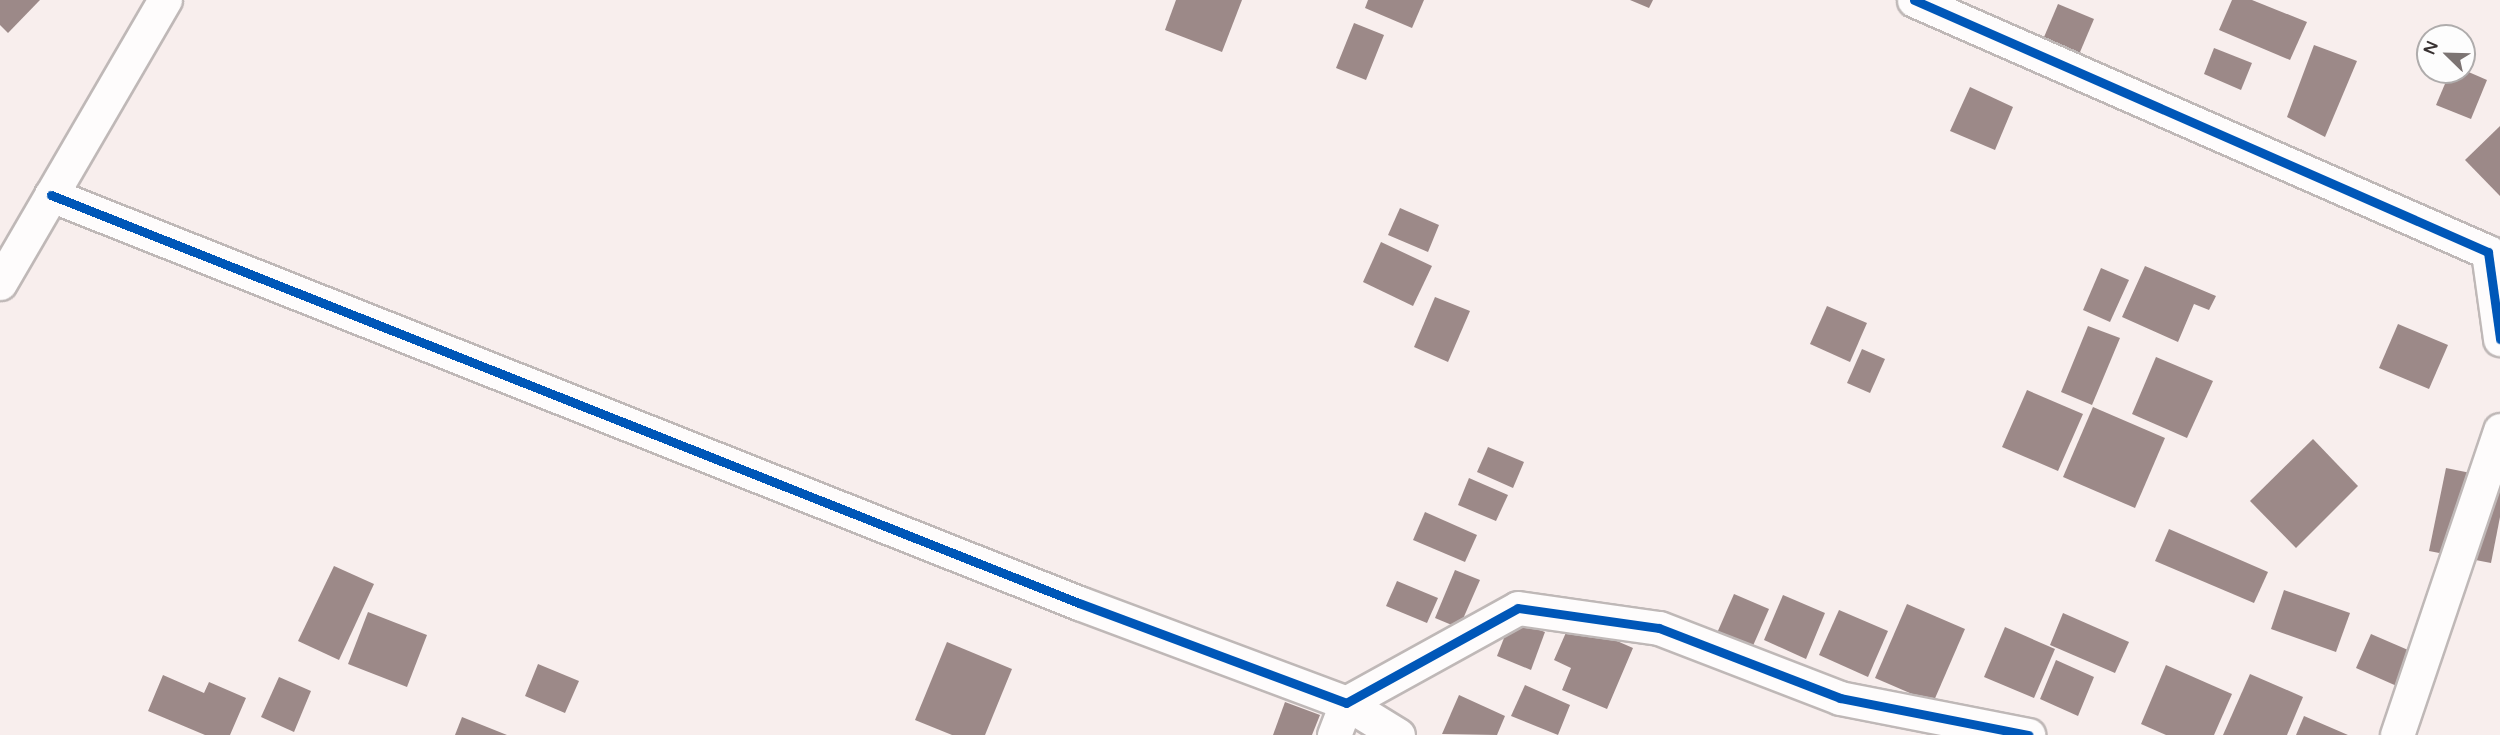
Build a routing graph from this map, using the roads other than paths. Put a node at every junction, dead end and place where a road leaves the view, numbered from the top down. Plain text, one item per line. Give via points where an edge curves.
1 (165, 0) edge
2 (1914, 0) edge
3 (51, 195) junction
4 (0, 283) edge
5 (2500, 339) edge
6 (2500, 430) edge
7 (1346, 703) junction
8 (1334, 735) edge
9 (1398, 735) edge
10 (2028, 735) edge
11 (2397, 735) edge

1 - 3 street
2 - 5 street via 2488,252
3 - 4 street
3 - 7 street via 1068,599
6 - 11 street
7 - 8 street
7 - 9 street
7 - 10 street via 1518,608 1659,628 1840,698

